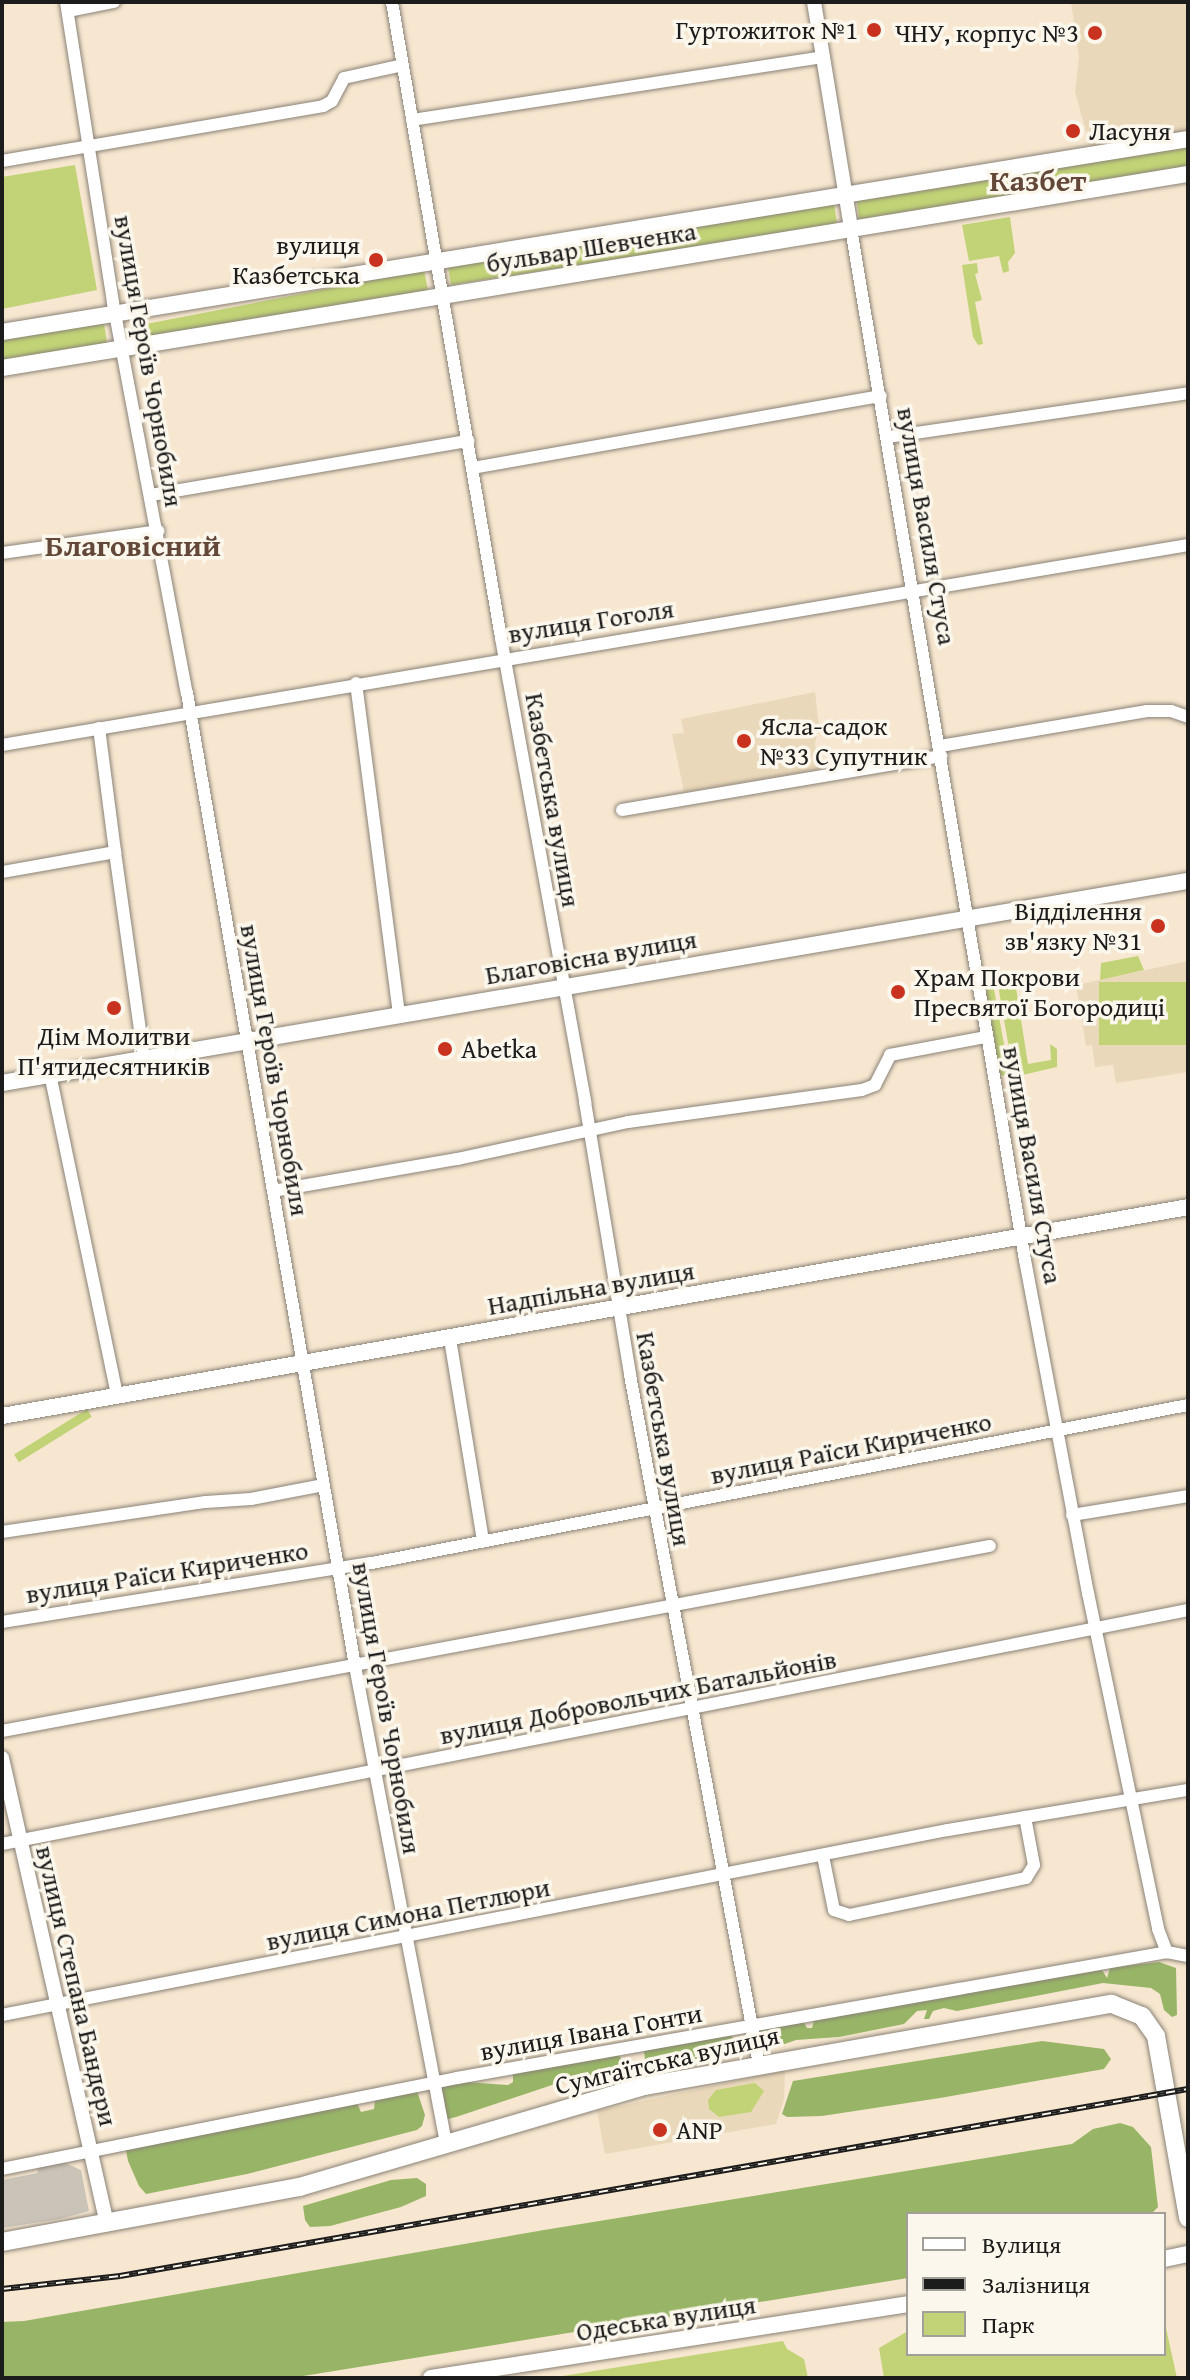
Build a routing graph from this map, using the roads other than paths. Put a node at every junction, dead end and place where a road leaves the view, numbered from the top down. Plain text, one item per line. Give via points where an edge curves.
1 (114, 2) edge
2 (392, 2) edge
3 (814, 2) edge
4 (67, 6) edge
5 (823, 57) junction
6 (403, 65) junction
7 (412, 120) junction
8 (1188, 139) edge
9 (88, 148) junction
10 (2, 161) edge
11 (1188, 174) edge
12 (845, 194) junction
13 (851, 229) junction
14 (435, 261) junction
15 (441, 296) junction
16 (115, 313) junction
17 (2, 332) edge
18 (123, 348) junction
19 (2, 368) edge
20 (1188, 393) edge
21 (881, 396) junction
22 (888, 437) junction
23 (468, 441) junction
24 (472, 468) junction
25 (151, 495) junction
26 (158, 531) junction
27 (1188, 545) edge
28 (2, 553) edge
29 (915, 590) junction
30 (505, 658) junction
31 (356, 683) junction
32 (190, 712) junction
33 (1188, 717) edge
34 (99, 728) junction
35 (2, 745) edge
36 (940, 751) junction
37 (622, 810) dead end
38 (115, 852) junction
39 (2, 872) edge
40 (1188, 881) edge
41 (967, 919) junction
42 (564, 986) junction
43 (399, 1015) junction
44 (986, 1037) junction
45 (247, 1041) junction
46 (144, 1058) junction
47 (50, 1074) junction
48 (2, 1083) edge
49 (590, 1130) junction
50 (273, 1191) junction
51 (1188, 1207) edge
52 (1021, 1237) junction
53 (618, 1307) junction
54 (450, 1339) junction
55 (302, 1364) junction
56 (117, 1396) junction
57 (1188, 1405) edge
58 (2, 1416) edge
59 (1057, 1430) junction
60 (324, 1485) junction
61 (1188, 1496) edge
62 (653, 1507) junction
63 (1072, 1515) junction
64 (2, 1532) edge
65 (483, 1541) junction
66 (990, 1546) dead end
67 (339, 1567) junction
68 (671, 1606) junction
69 (1188, 1610) edge
70 (2, 1622) edge
71 (1096, 1628) junction
72 (355, 1666) junction
73 (691, 1708) junction
74 (2, 1731) edge
75 (2, 1758) edge
76 (375, 1769) junction
77 (1188, 1790) edge
78 (1132, 1800) junction
79 (1025, 1817) junction
80 (20, 1841) junction
81 (2, 1844) edge
82 (823, 1856) junction
83 (722, 1874) junction
84 (406, 1937) junction
85 (1167, 1952) junction
86 (1188, 1956) edge
87 (57, 2005) junction
88 (2, 2015) edge
89 (752, 2026) junction
90 (759, 2064) junction
91 (434, 2083) junction
92 (446, 2145) junction
93 (90, 2151) junction
94 (2, 2169) edge
95 (1188, 2218) edge
96 (107, 2224) junction
97 (2, 2242) edge
98 (1188, 2254) edge
99 (1166, 2259) edge
100 (906, 2304) edge
101 (431, 2378) edge

1 - 4 street
2 - 6 street, Казбетська вулиця
3 - 5 street, вулиця Василя Стуса
4 - 9 street, вулиця Героїв Чорнобиля
5 - 7 street
5 - 12 street, вулиця Василя Стуса
6 - 7 street, Казбетська вулиця
6 - 9 street via 344,78 332,101 323,106
7 - 14 street, Казбетська вулиця
8 - 12 main road, бульвар Шевченка
9 - 10 street
9 - 16 street, вулиця Героїв Чорнобиля
11 - 13 main road, бульвар Шевченка
12 - 13 street, вулиця Василя Стуса
12 - 14 main road, бульвар Шевченка
13 - 15 main road, бульвар Шевченка
13 - 21 street, вулиця Василя Стуса
14 - 15 street, Казбетська вулиця
14 - 16 main road, бульвар Шевченка
15 - 18 main road, бульвар Шевченка
15 - 23 street, Казбетська вулиця
16 - 17 main road, бульвар Шевченка
16 - 18 street, вулиця Героїв Чорнобиля
18 - 19 main road, бульвар Шевченка
18 - 25 street, вулиця Героїв Чорнобиля
20 - 22 street
21 - 22 street, вулиця Василя Стуса
21 - 24 street
22 - 29 street, вулиця Василя Стуса
23 - 24 street, Казбетська вулиця
23 - 25 street
24 - 30 street, Казбетська вулиця
25 - 26 street, вулиця Героїв Чорнобиля
26 - 28 street
26 - 32 street, вулиця Героїв Чорнобиля
27 - 29 street, вулиця Гоголя
29 - 30 street, вулиця Гоголя
29 - 36 street, вулиця Василя Стуса
30 - 31 street, вулиця Гоголя
30 - 42 street, Казбетська вулиця
31 - 32 street, вулиця Гоголя
31 - 43 street
32 - 34 street, вулиця Гоголя
32 - 45 street, вулиця Героїв Чорнобиля
33 - 36 street via 1147,711
34 - 35 street, вулиця Гоголя
34 - 38 street
36 - 37 street
36 - 41 street, вулиця Василя Стуса
38 - 39 street
38 - 46 street
40 - 41 main road, Благовісна вулиця
41 - 42 main road, Благовісна вулиця
41 - 44 street, вулиця Василя Стуса
42 - 43 main road, Благовісна вулиця
42 - 49 street, Казбетська вулиця
43 - 45 main road, Благовісна вулиця
44 - 49 street via 890,1055 869,1089
44 - 52 street, вулиця Василя Стуса
45 - 46 main road, Благовісна вулиця
45 - 50 street, вулиця Героїв Чорнобиля
46 - 47 main road, Благовісна вулиця
47 - 48 main road, Благовісна вулиця
47 - 56 street
49 - 50 street
49 - 53 street, Казбетська вулиця
50 - 55 street, вулиця Героїв Чорнобиля
51 - 52 main road, Надпільна вулиця
52 - 53 main road, Надпільна вулиця
52 - 59 street, вулиця Василя Стуса
53 - 54 main road, Надпільна вулиця
53 - 62 street, Казбетська вулиця
54 - 55 main road, Надпільна вулиця
54 - 65 street
55 - 56 main road, Надпільна вулиця
55 - 60 street, вулиця Героїв Чорнобиля
56 - 58 main road, Надпільна вулиця
57 - 59 street, вулиця Раїси Кириченко
59 - 62 street, вулиця Раїси Кириченко
59 - 63 street, вулиця Василя Стуса
60 - 64 street
60 - 67 street, вулиця Героїв Чорнобиля
61 - 63 street
62 - 65 street, вулиця Раїси Кириченко
62 - 68 street, Казбетська вулиця
63 - 71 street, вулиця Василя Стуса
65 - 67 street, вулиця Раїси Кириченко
66 - 68 street
67 - 70 street, вулиця Раїси Кириченко
67 - 72 street, вулиця Героїв Чорнобиля
68 - 72 street
68 - 73 street, Казбетська вулиця
69 - 71 street, вулиця Добровольчих Батальйонів
71 - 73 street, вулиця Добровольчих Батальйонів
71 - 78 street, вулиця Василя Стуса
72 - 74 street
72 - 76 street, вулиця Героїв Чорнобиля
73 - 76 street, вулиця Добровольчих Батальйонів
73 - 83 street, Казбетська вулиця
75 - 80 street, вулиця Степана Бандери
76 - 80 street, вулиця Добровольчих Батальйонів
76 - 84 street, вулиця Героїв Чорнобиля
77 - 78 street, вулиця Симона Петлюри
78 - 79 street, вулиця Симона Петлюри
78 - 85 street, вулиця Василя Стуса
79 - 82 street, вулиця Симона Петлюри
79 - 82 street via 1034,1865 1026,1878 849,1915 834,1910
80 - 81 street, вулиця Добровольчих Батальйонів
80 - 87 street, вулиця Степана Бандери
82 - 83 street, вулиця Симона Петлюри
83 - 84 street, вулиця Симона Петлюри
83 - 89 street, Казбетська вулиця
84 - 87 street, вулиця Симона Петлюри
84 - 91 street, вулиця Героїв Чорнобиля
85 - 86 street, вулиця Івана Гонти
85 - 89 street, вулиця Івана Гонти
87 - 88 street, вулиця Симона Петлюри
87 - 93 street, вулиця Степана Бандери
89 - 90 street, Казбетська вулиця
89 - 91 street, вулиця Івана Гонти
90 - 92 main road, Сумгаїтська вулиця via 610,2095
90 - 95 main road, Сумгаїтська вулиця via 1078,2008 1126,2007 1146,2020 1156,2036
91 - 92 street, вулиця Героїв Чорнобиля
91 - 93 street, вулиця Івана Гонти
92 - 96 main road, Сумгаїтська вулиця via 299,2187
93 - 94 street, вулиця Івана Гонти
93 - 96 street, вулиця Степана Бандери
96 - 97 main road, Сумгаїтська вулиця
98 - 99 main road
100 - 101 main road, Одеська вулиця

